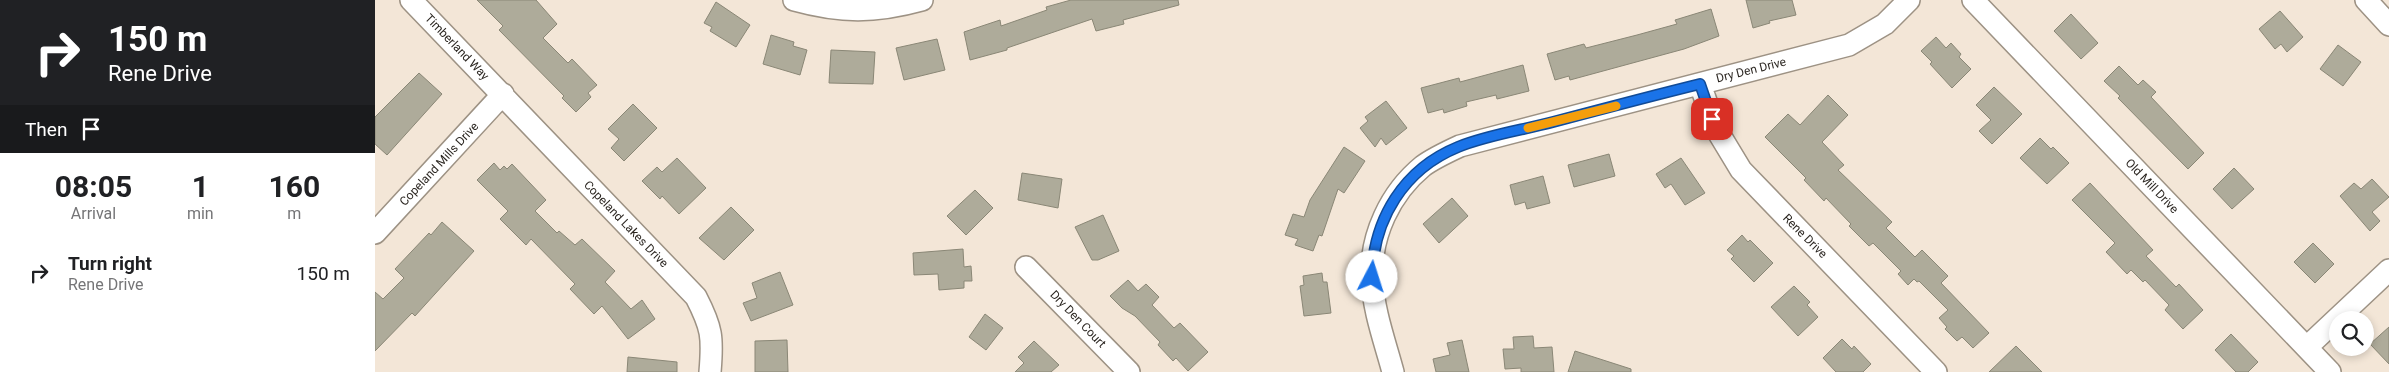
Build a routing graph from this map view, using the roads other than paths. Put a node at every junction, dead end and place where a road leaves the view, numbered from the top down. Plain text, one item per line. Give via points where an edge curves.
1 (411, 0) edge
2 (793, 0) edge
3 (922, 0) edge
4 (1909, 0) edge
5 (1973, 0) edge
6 (2365, 0) edge
7 (2389, 25) edge
8 (1700, 84) junction
9 (503, 94) junction
10 (375, 233) edge
11 (1026, 267) dead end
12 (2389, 270) edge
13 (2307, 347) junction
14 (710, 372) edge
15 (1129, 372) edge
16 (1393, 372) edge
17 (1936, 372) edge
18 (2330, 372) edge

1 - 9 street, Timberland Way
2 - 3 street via 859,11 892,8
4 - 8 street, Dry Den Drive via 1885,24 1849,45
5 - 13 street, Old Mill Drive
6 - 7 street
8 - 16 street, Dry Den Drive via 1460,146 1423,166 1394,197 1383,220 1372,260 1375,302
8 - 17 street, Rene Drive via 1715,127 1741,170
9 - 10 street, Copeland Mills Drive
9 - 14 street, Copeland Lakes Drive via 696,297 709,323
11 - 15 street, Dry Den Court
12 - 13 street
13 - 18 street, Old Mill Drive

